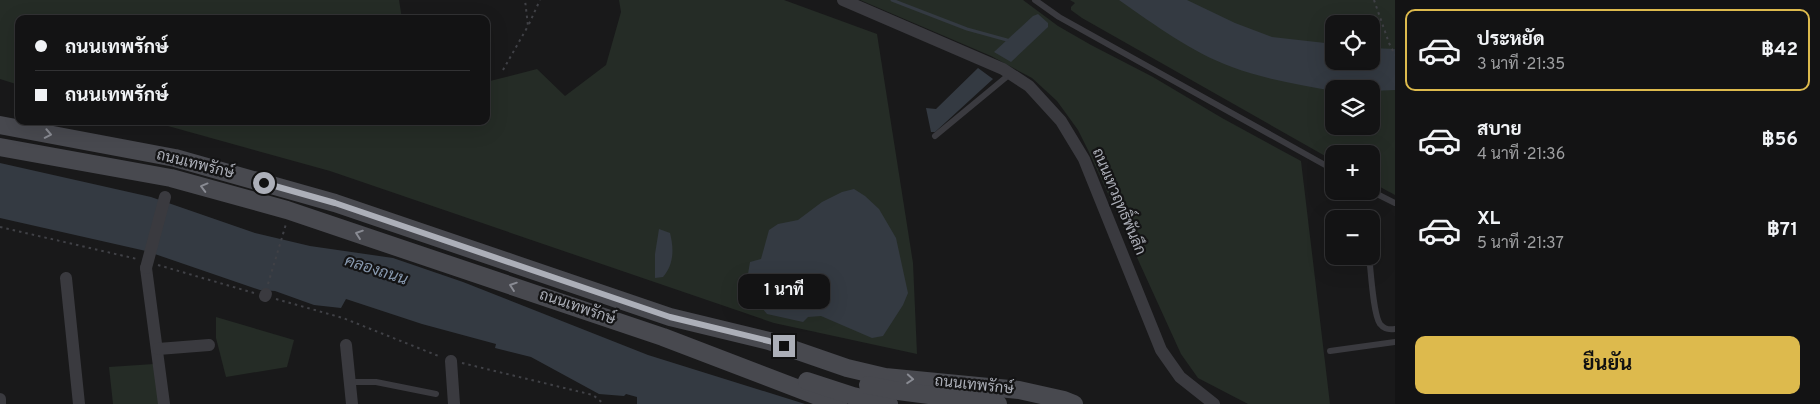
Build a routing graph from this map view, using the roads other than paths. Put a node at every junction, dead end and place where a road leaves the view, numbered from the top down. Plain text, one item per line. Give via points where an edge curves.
1 (843, 0) edge
2 (1035, 1) edge
3 (1007, 71) junction
4 (0, 125) edge
5 (935, 136) dead end
6 (0, 147) edge
7 (1325, 165) edge
8 (171, 178) junction
9 (1380, 196) edge
10 (1395, 203) edge
11 (1370, 265) edge
12 (66, 278) dead end
13 (670, 317) junction
14 (1395, 329) edge
15 (663, 337) junction
16 (1395, 342) edge
17 (209, 345) dead end
18 (346, 345) dead end
19 (158, 348) junction
20 (1330, 351) dead end
21 (762, 359) junction
22 (451, 361) road end
23 (349, 382) junction
24 (436, 394) dead end
25 (0, 399) edge
26 (1070, 403) edge
27 (0, 404) edge
28 (79, 404) edge
29 (164, 404) edge
30 (352, 404) edge
31 (454, 404) edge
32 (838, 404) edge
33 (889, 404) edge
34 (998, 404) edge
35 (1214, 404) edge

1 - 3 street, ถนนเทวฤทธิ์พันลึก
2 - 7 lane
3 - 5 lane
3 - 35 street, ถนนเทวฤทธิ์พันลึก via 1029,86 1061,121 1084,159 1161,350 1180,377
4 -> 13 main road, ถนนเทพรักษ์ via 175,158 335,203
6 - 8 main road, ถนนเทพรักษ์
15 -> 8 main road, ถนนเทพรักษ์ via 286,210
8 - 19 street, bridge via 148,264
9 - 10 lane
11 - 14 lane via 1376,313 1380,323 1389,330
12 - 28 street
13 - 21 main road, ถนนเทพรักษ์
13 -> 26 main road, ถนนเทพรักษ์ via 769,341 847,368 885,377 1019,390
15 - 21 main road, ถนนเทพรักษ์
15 - 32 main road, ถนนเทพรักษ์
16 - 20 lane
17 - 19 street
18 - 23 street
19 - 29 street
21 - 33 main road, ถนนเทพรักษ์ via 853,396
21 - 34 main road, ถนนเทพรักษ์ via 898,391
22 - 31 street
23 - 24 lane via 376,382
23 - 30 street
25 - 27 street

